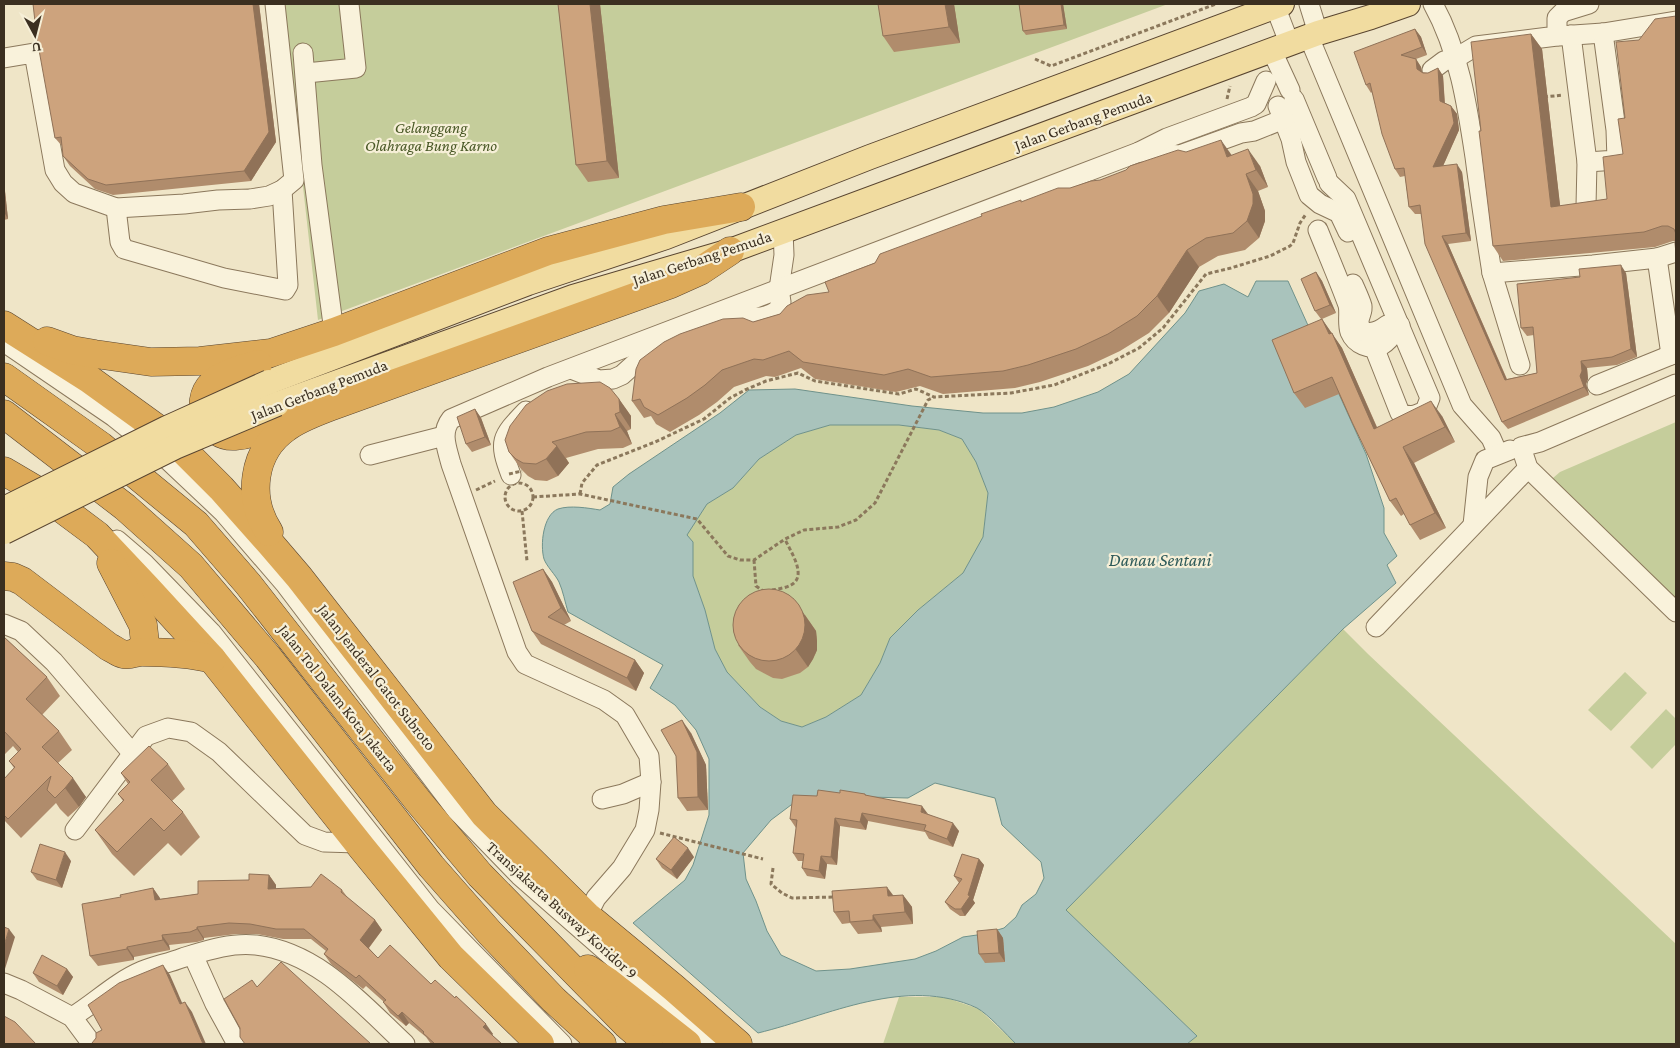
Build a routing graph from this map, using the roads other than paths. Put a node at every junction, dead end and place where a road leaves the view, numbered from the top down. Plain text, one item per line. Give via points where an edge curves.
1 (275, 4) edge
2 (349, 4) edge
3 (1309, 4) edge
4 (1408, 4) edge
5 (1433, 4) edge
6 (1589, 4) edge
7 (1268, 7) edge
8 (1676, 21) edge
9 (1603, 33) junction
10 (1564, 36) junction
11 (1289, 45) junction
12 (303, 53) dead end
13 (4, 58) edge
14 (1456, 58) junction
15 (1432, 70) edge
16 (306, 73) junction
17 (1282, 100) junction
18 (1139, 152) junction
19 (1180, 155) junction
20 (1587, 162) junction
21 (312, 165) junction
22 (292, 169) junction
23 (1083, 185) edge
24 (282, 190) junction
25 (1586, 206) edge
26 (741, 207) junction
27 (116, 208) junction
28 (783, 231) junction
29 (730, 251) junction
30 (1676, 252) edge
31 (1657, 258) junction
32 (1492, 274) junction
33 (779, 289) junction
34 (1392, 329) junction
35 (672, 330) junction
36 (5, 331) edge
37 (334, 332) junction
38 (301, 343) junction
39 (1374, 347) junction
40 (1674, 354) edge
41 (1520, 364) dead end
42 (571, 369) junction
43 (4, 377) edge
44 (548, 378) junction
45 (1676, 384) edge
46 (1598, 385) dead end
47 (273, 393) junction
48 (332, 406) junction
49 (4, 414) edge
50 (444, 436) junction
51 (1521, 447) junction
52 (1498, 454) junction
53 (370, 455) dead end
54 (4, 458) edge
55 (1528, 468) junction
56 (4, 471) edge
57 (517, 473) edge
58 (4, 509) edge
59 (1473, 525) junction
60 (4, 532) edge
61 (97, 535) junction
62 (4, 576) edge
63 (299, 577) junction
64 (1676, 612) edge
65 (4, 624) edge
66 (1376, 627) dead end
67 (139, 652) junction
68 (212, 659) junction
69 (133, 754) junction
70 (651, 782) junction
71 (602, 799) dead end
72 (75, 830) dead end
73 (358, 843) junction
74 (587, 916) junction
75 (548, 945) junction
76 (193, 955) junction
77 (4, 983) edge
78 (72, 1017) junction
79 (92, 1044) edge
80 (237, 1044) edge
81 (405, 1044) edge
82 (540, 1044) edge
83 (562, 1044) edge
84 (602, 1044) edge
85 (649, 1044) edge
86 (687, 1044) edge
87 (712, 1044) edge
88 (738, 1044) edge

1 - 22 street
2 - 16 street via 356,68
3 - 11 street
4 - 11 main road, Jalan Gerbang Pemuda
5 - 14 street
6 - 10 street via 1563,12 1557,18
7 - 11 street
7 - 26 main road, Jalan Gerbang Pemuda
8 - 9 street
9 - 10 street
9 - 20 street via 1617,160
10 - 14 street via 1476,46
10 - 20 street via 1578,93
11 - 17 street
11 - 17 street
11 - 28 main road, Jalan Gerbang Pemuda
11 - 52 street via 1462,405 1491,438
12 - 16 street
13 - 27 street via 34,53 55,170 63,183 74,193
14 - 15 street
14 - 32 street via 1467,106
16 - 21 street
17 - 18 street via 1256,104
17 - 19 street via 1254,131
17 - 34 street via 1328,181 1346,200
17 - 34 street via 1296,162 1309,195 1339,213
18 - 19 street
18 - 33 street
19 - 23 street
20 - 25 street
21 - 22 street
21 - 37 street
22 - 24 street via 294,180
24 - 27 street via 250,199
24 - 27 street via 288,286 285,290 224,278 124,249 120,242
26 - 37 highway via 664,220 548,251
26 - 47 main road, Jalan Gerbang Pemuda via 666,237 528,283
28 - 29 main road, Jalan Gerbang Pemuda
28 - 33 street via 784,255
29 - 47 main road, Jalan Gerbang Pemuda via 573,297
29 - 48 highway via 700,271 671,284
30 - 31 street
31 - 32 street
31 - 40 street
32 - 41 street
33 - 35 street
34 - 39 street via 1382,344
34 - 39 street via 1430,398 1425,411 1412,417 1400,413
34 - 39 street via 1373,333 1362,330 1359,319 1362,308 1325,228 1349,308 1350,331 1356,341
35 - 42 street
35 - 42 street via 613,380 599,380
36 - 38 highway via 72,350 151,362 200,361 271,353
36 - 63 highway, Jalan Jenderal Gatot Subroto via 89,379 172,440 227,495
36 - 87 street, Transjakarta Busway Koridor 9 via 169,461 223,512 285,584 457,810 519,875
37 - 38 highway
38 - 48 highway via 288,353 211,385 203,407 208,422 219,433 235,436 259,430 315,407
40 - 46 street
42 - 44 street
43 - 75 highway, Jalan Tol Dalam Kota Jakarta via 101,446 196,524 248,584 418,801 480,875
44 - 50 street via 452,419
44 - 57 street via 540,396 505,435 502,447
45 - 51 street via 1540,442
47 - 58 main road, Jalan Gerbang Pemuda, bridge via 167,428
47 - 60 main road, Jalan Gerbang Pemuda, bridge via 175,447
48 - 63 highway via 287,426 279,433 266,450 257,472 255,497 262,521
49 - 84 highway, Jalan Tol Dalam Kota Jakarta via 125,507 191,566 268,657 431,866 554,1000
50 - 53 street
50 - 70 street via 517,652 526,664 604,700 625,715 649,756
51 - 52 street
51 - 55 street
52 - 59 street via 1484,460 1478,477
54 - 83 street via 92,519 145,564 211,632 430,909
55 - 59 street
55 - 64 street
56 - 61 highway
59 - 66 street
61 - 67 highway via 144,625 145,643
61 - 68 highway
62 - 67 highway via 22,581 117,651 132,655
63 - 74 highway, Jalan Jenderal Gatot Subroto via 484,814
65 - 69 street via 21,631 54,662
67 - 68 highway via 193,654
68 - 73 highway
69 - 72 street
69 - 73 street via 146,736 161,730 191,732 220,752 305,835 324,842
70 - 71 street
70 - 74 street via 645,830 622,868 596,898
73 - 82 highway via 451,957
74 - 88 highway, Jalan Jenderal Gatot Subroto
75 - 85 highway, Jalan Tol Dalam Kota Jakarta via 627,1026
75 - 86 highway via 608,982
76 - 78 street via 141,972
76 - 80 street
76 - 81 street via 221,947 255,944 308,961 331,977
77 - 78 street
78 - 79 street

